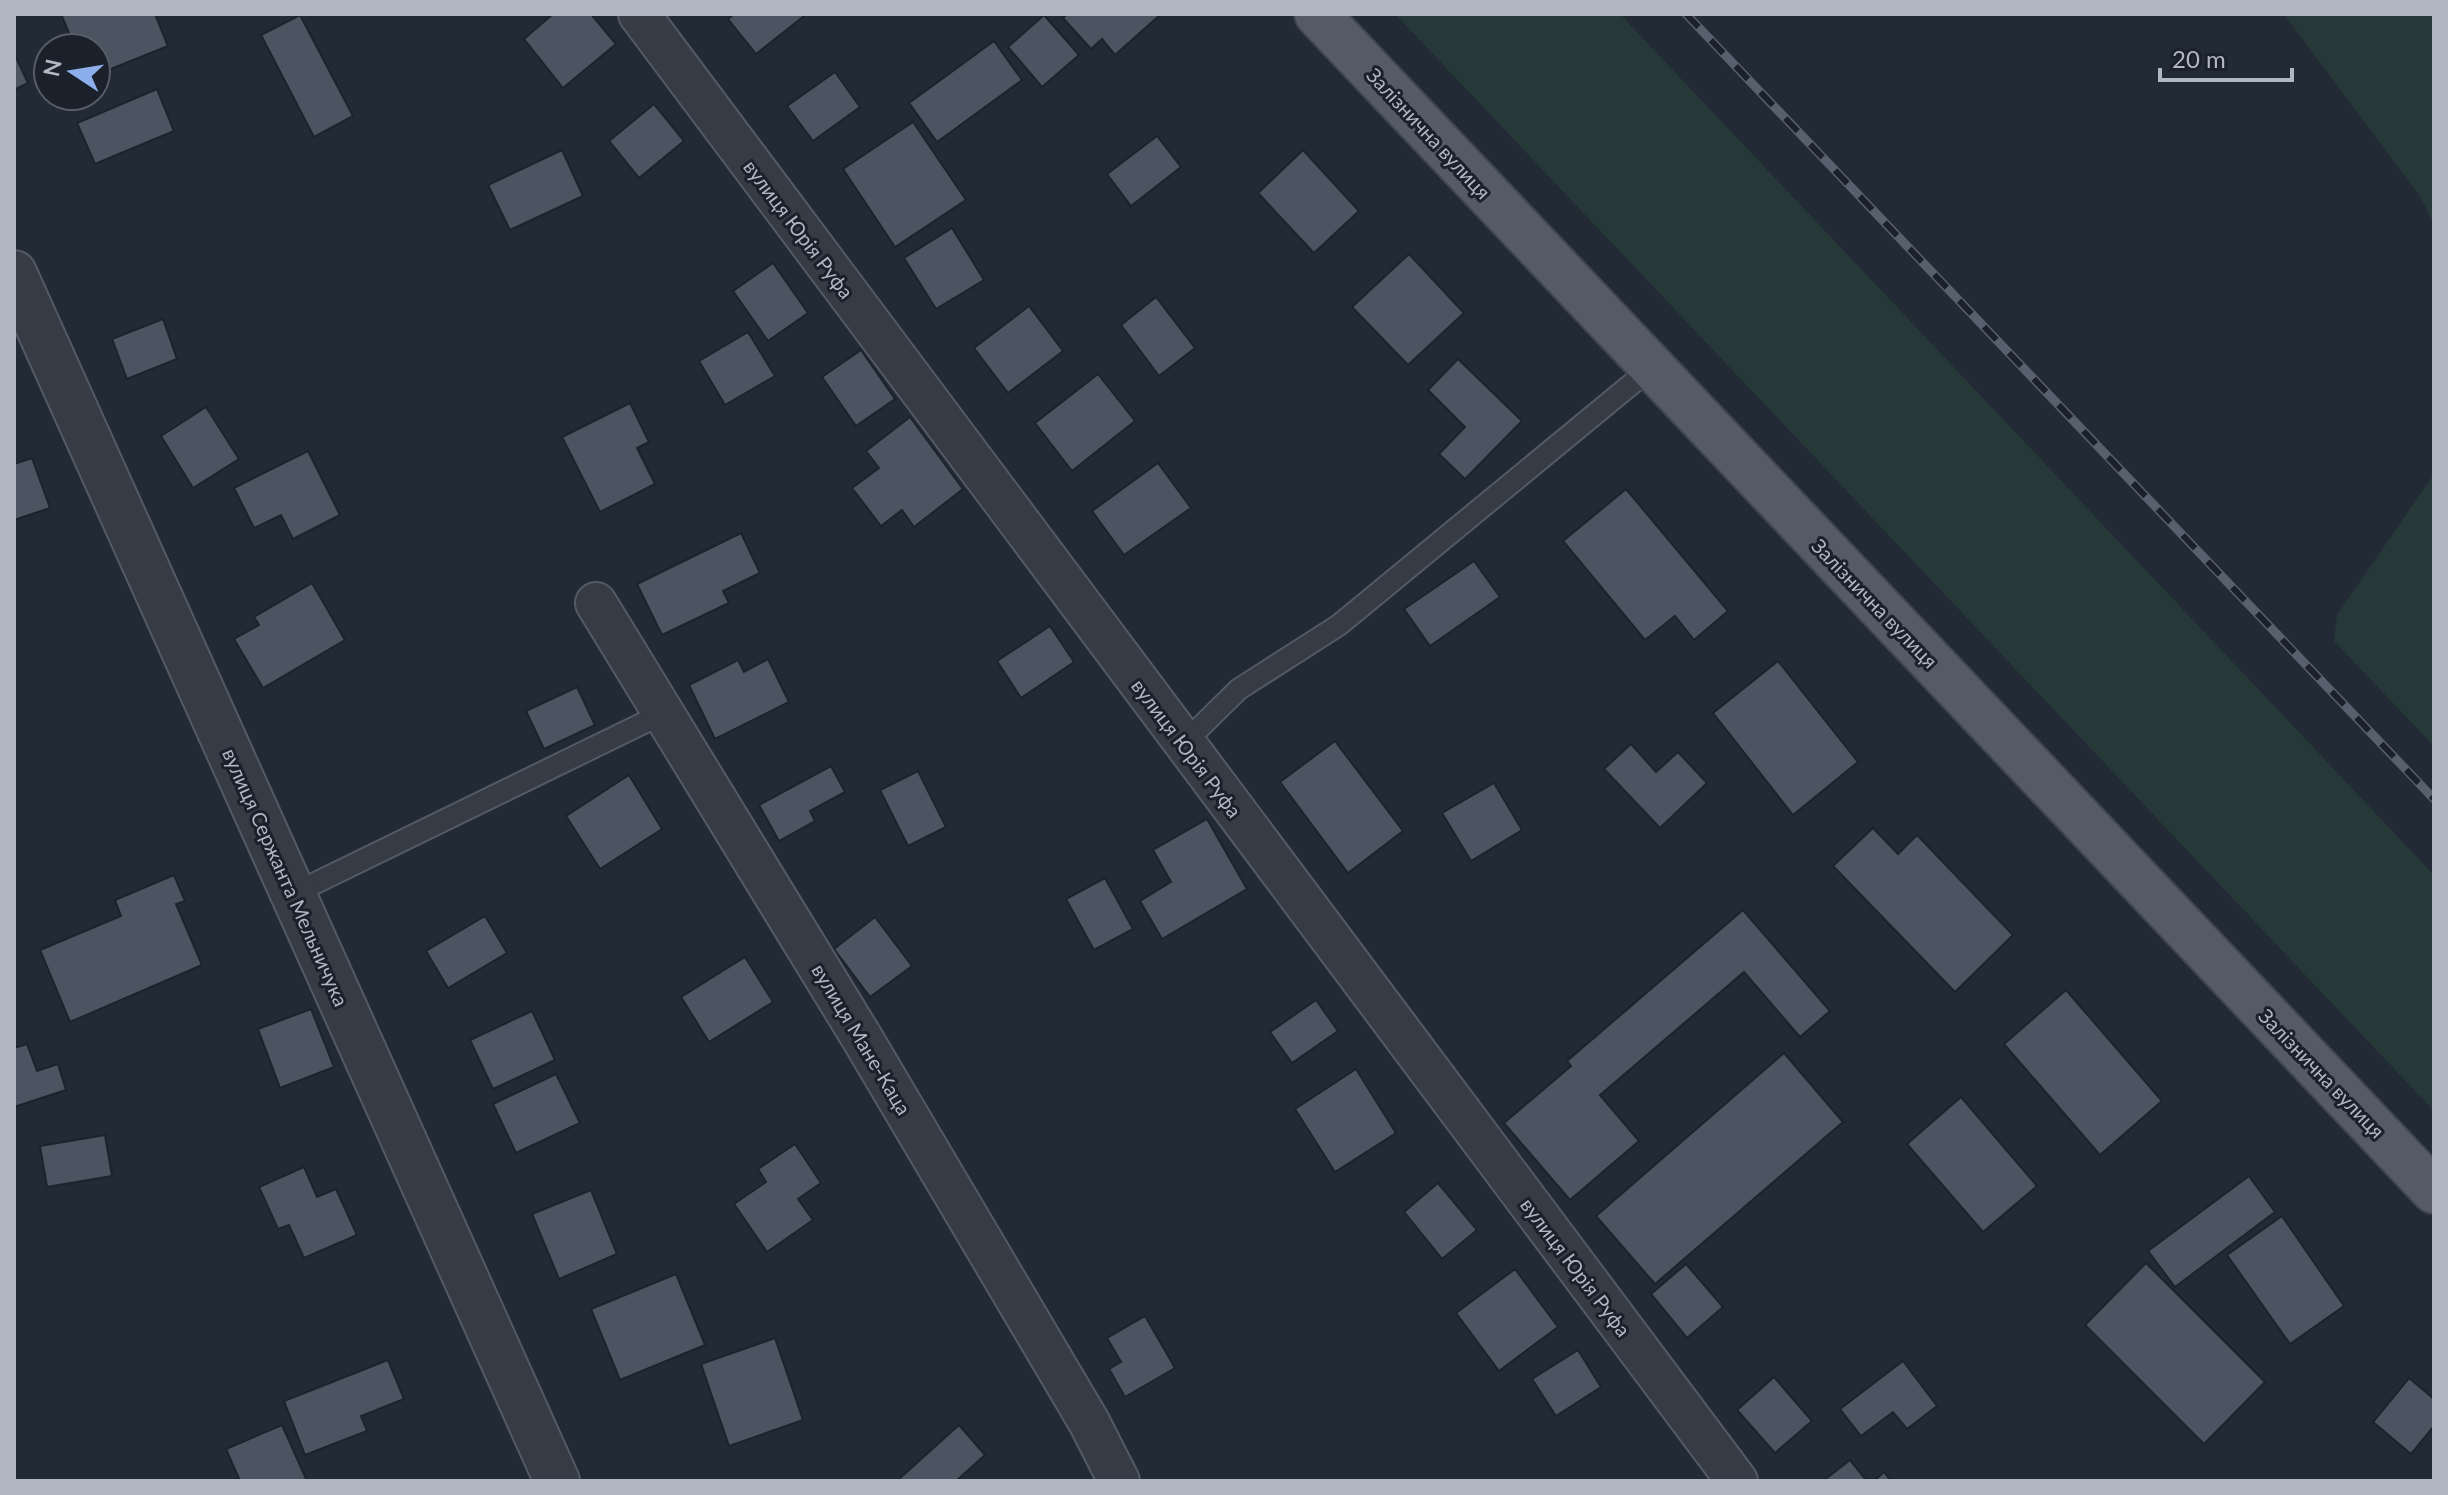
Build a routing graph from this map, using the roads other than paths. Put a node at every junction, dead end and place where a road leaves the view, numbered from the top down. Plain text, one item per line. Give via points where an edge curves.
1 (639, 14) edge
2 (1317, 14) edge
3 (14, 273) edge
4 (1651, 368) junction
5 (596, 603) dead end
6 (664, 713) junction
7 (1184, 743) junction
8 (293, 894) junction
9 (2434, 1191) edge
10 (557, 1481) edge
11 (1119, 1481) edge
12 (1737, 1481) edge

1 - 7 street, вулиця Юрія Руфа
2 - 4 main road, Залізнична вулиця
3 - 8 street, вулиця Сержанта Мельничука
4 - 7 lane via 1339,625 1239,689
4 - 9 main road, Залізнична вулиця
5 - 6 street, вулиця Мане-Каца
6 - 8 lane
6 - 11 street, вулиця Мане-Каца via 1089,1422
7 - 12 street, вулиця Юрія Руфа
8 - 10 street, вулиця Сержанта Мельничука

